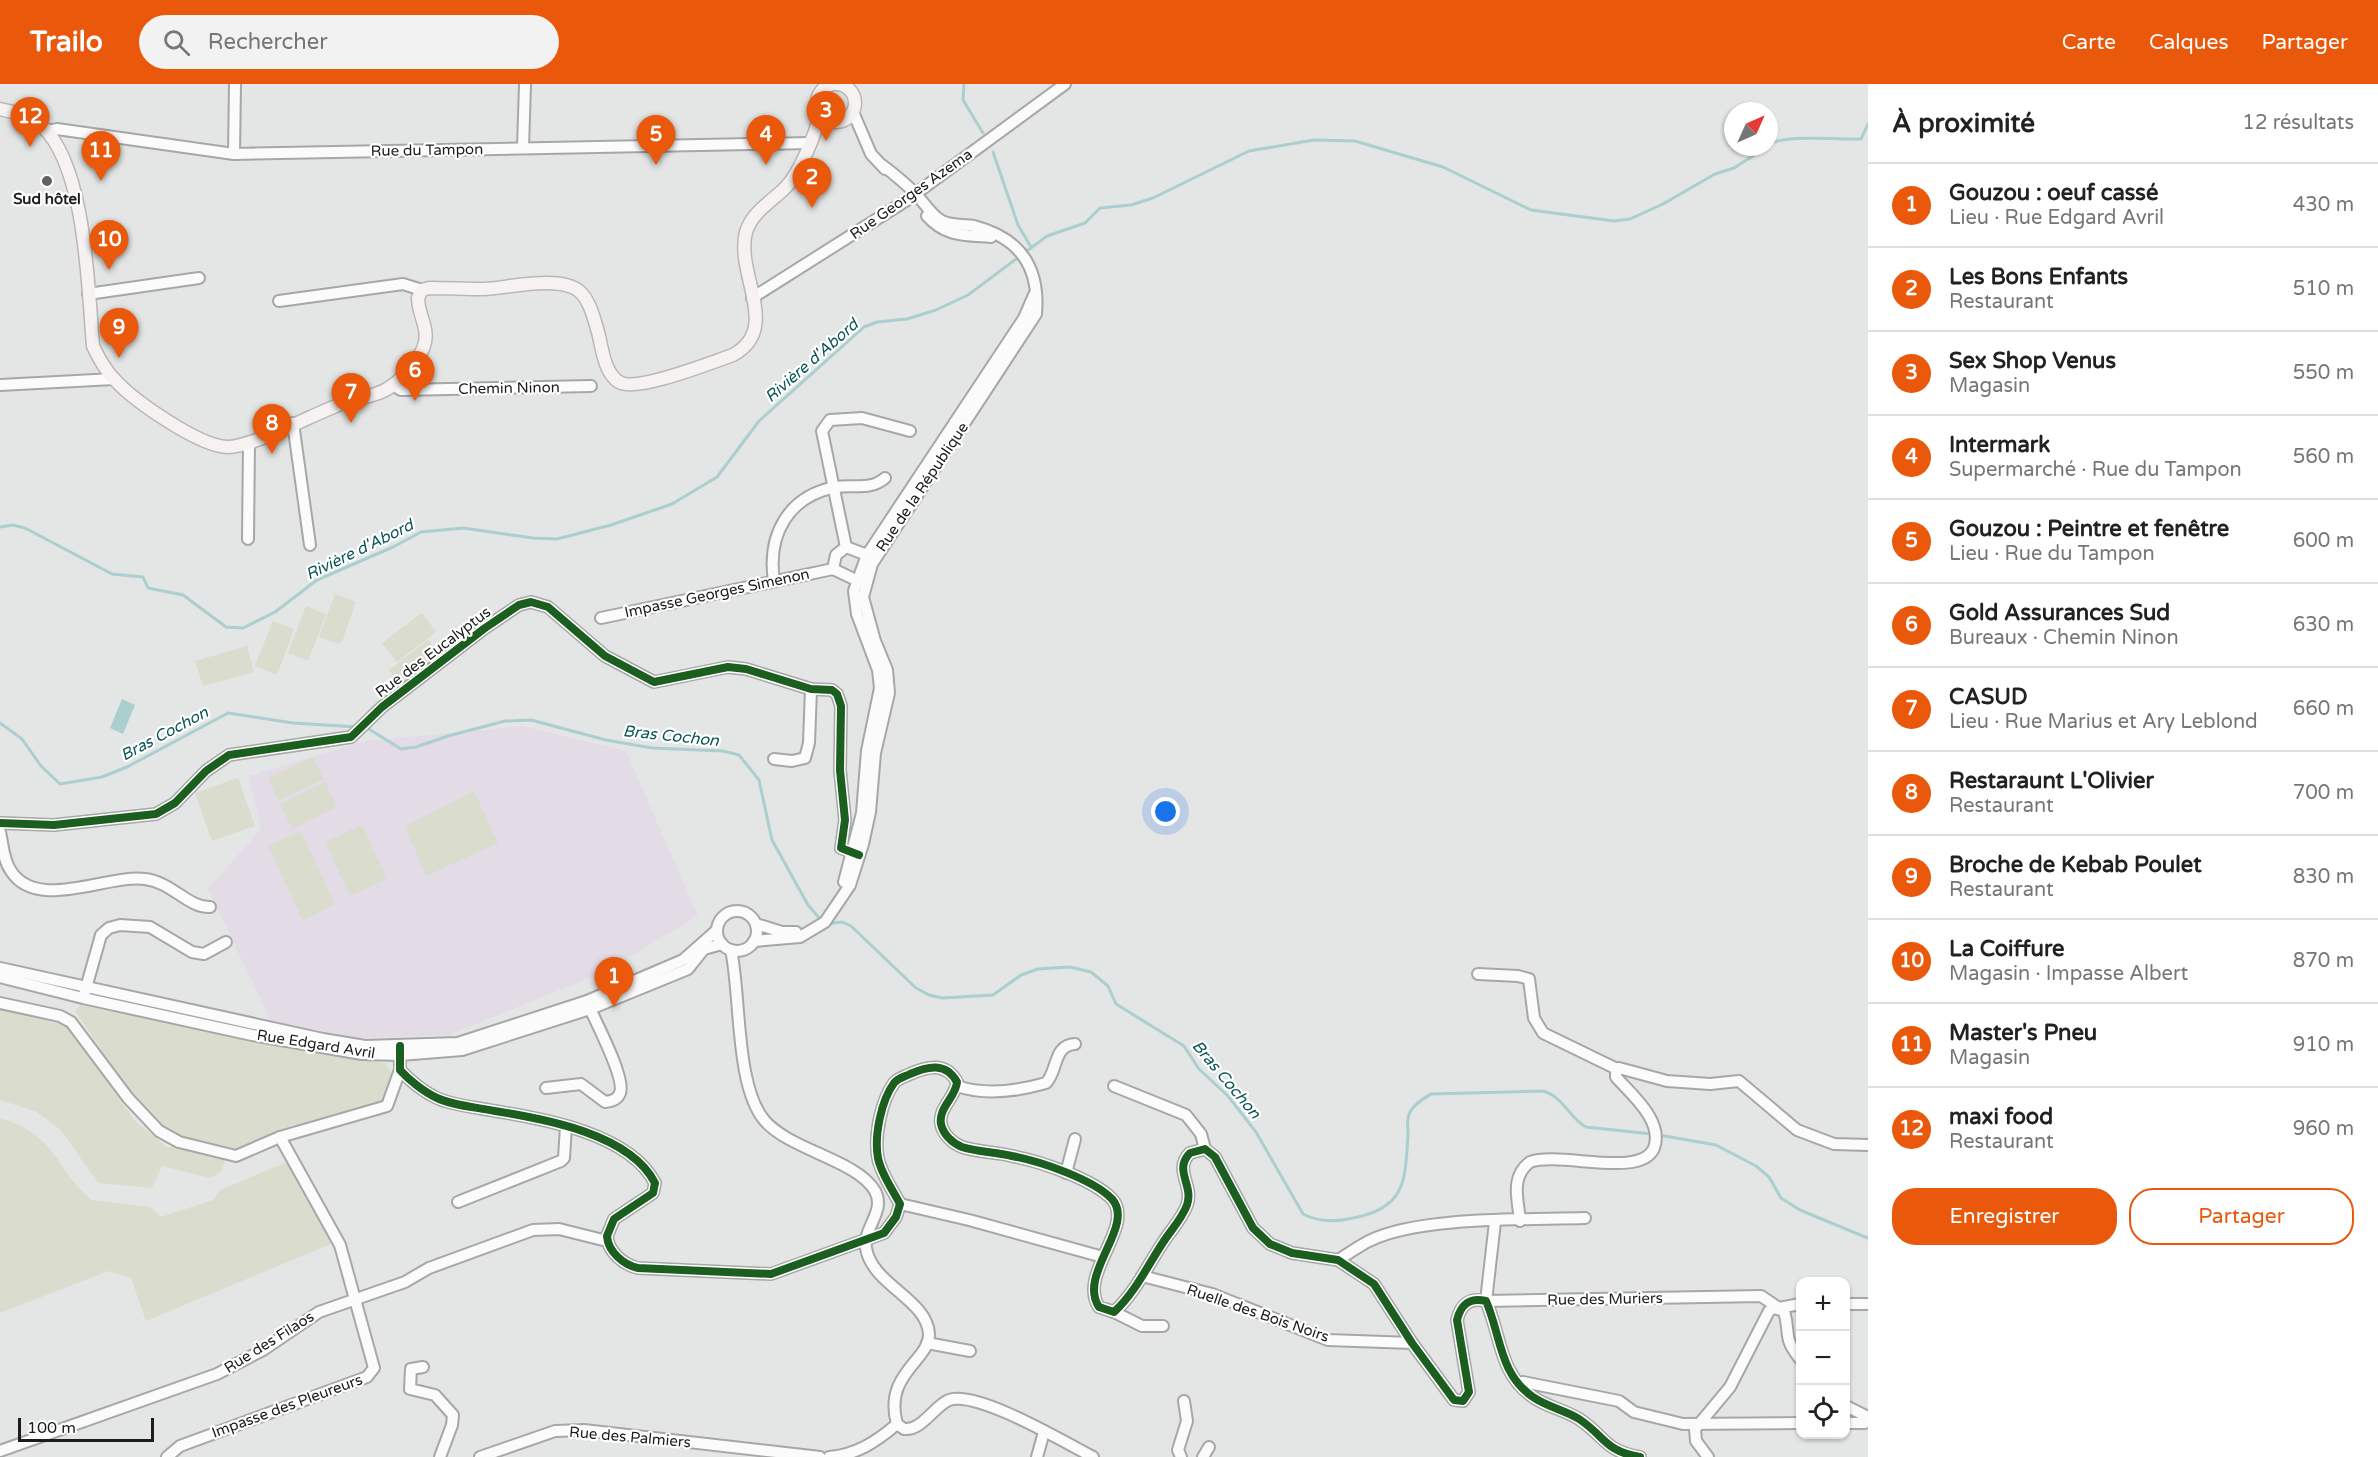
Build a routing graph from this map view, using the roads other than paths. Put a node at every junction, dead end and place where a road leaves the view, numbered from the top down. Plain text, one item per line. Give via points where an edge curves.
1 (235, 84) edge
2 (525, 84) edge
3 (859, 84) edge
4 (1065, 84) edge
5 (846, 85) edge
6 (824, 86) edge
7 (854, 96) junction
8 (0, 109) edge
9 (849, 116) junction
10 (821, 120) junction
11 (47, 131) junction
12 (808, 143) junction
13 (524, 148) junction
14 (234, 154) junction
15 (913, 196) junction
16 (199, 278) dead end
17 (422, 290) junction
18 (88, 294) junction
19 (752, 298) junction
20 (279, 300) dead end
21 (114, 379) junction
22 (0, 385) edge
23 (393, 385) junction
24 (591, 386) dead end
25 (292, 423) junction
26 (910, 431) dead end
27 (249, 442) junction
28 (885, 478) dead end
29 (835, 487) junction
30 (248, 538) dead end
31 (310, 545) dead end
32 (846, 547) junction
33 (869, 560) junction
34 (833, 569) junction
35 (868, 577) junction
36 (856, 580) junction
37 (774, 581) junction
38 (601, 618) dead end
39 (811, 689) junction
40 (774, 759) dead end
41 (0, 824) edge
42 (0, 832) edge
43 (855, 854) junction
44 (210, 907) dead end
45 (756, 924) junction
46 (717, 930) junction
47 (814, 930) junction
48 (754, 941) junction
49 (226, 942) dead end
50 (727, 947) junction
51 (745, 949) junction
52 (0, 968) edge
53 (736, 974) junction
54 (1478, 974) dead end
55 (0, 977) edge
56 (85, 994) junction
57 (0, 1003) edge
58 (589, 1005) junction
59 (1075, 1044) dead end
60 (400, 1051) junction
61 (1617, 1069) junction
62 (400, 1070) junction
63 (957, 1086) junction
64 (1114, 1086) dead end
65 (546, 1088) dead end
66 (566, 1126) junction
67 (280, 1137) junction
68 (1075, 1140) dead end
69 (1868, 1145) edge
70 (1205, 1149) junction
71 (1065, 1173) junction
72 (458, 1202) dead end
73 (900, 1204) junction
74 (1586, 1218) dead end
75 (1520, 1221) junction
76 (1495, 1222) junction
77 (867, 1240) junction
78 (607, 1241) junction
79 (1103, 1257) junction
80 (1338, 1260) junction
81 (1142, 1276) junction
82 (355, 1300) junction
83 (1485, 1301) junction
84 (1850, 1304) edge
85 (1868, 1304) edge
86 (1796, 1305) edge
87 (1779, 1308) junction
88 (1114, 1312) junction
89 (1163, 1326) dead end
90 (927, 1343) junction
91 (1412, 1343) junction
92 (970, 1351) dead end
93 (1796, 1354) edge
94 (423, 1367) dead end
95 (1518, 1383) junction
96 (1184, 1401) dead end
97 (1850, 1409) edge
98 (1868, 1418) edge
99 (1701, 1422) junction
100 (1796, 1423) edge
101 (1850, 1423) edge
102 (897, 1424) junction
103 (1044, 1432) junction
104 (0, 1451) edge
105 (167, 1457) edge
106 (440, 1457) edge
107 (480, 1457) edge
108 (820, 1457) edge
109 (829, 1457) edge
110 (1037, 1457) edge
111 (1093, 1457) edge
112 (1181, 1457) edge
113 (1640, 1457) edge
114 (1708, 1457) edge

1 - 14 street
2 - 13 street
3 - 7 main road
4 - 15 street, Rue Georges Azema
5 - 6 main road
5 - 7 main road
6 - 10 main road via 818,102
7 - 9 main road
8 - 11 main road via 27,116
9 - 10 main road via 833,122
9 - 15 street, Rue de la République via 862,132 871,154
10 - 12 main road
11 - 14 street, Rue du Tampon via 57,129
11 - 18 main road via 70,177 81,226
12 - 13 street, Rue du Tampon
12 - 19 main road via 795,176 761,208 747,230 744,245
13 - 14 street, Rue du Tampon
15 - 19 street, Rue Georges Azema
15 - 33 street, Rue de la République via 937,228 947,233 1001,238 1012,244 1027,259 1035,282 1034,296 1024,318
16 - 18 street
17 - 19 main road via 565,284 579,291 587,302 613,376 619,382 634,385 745,348 756,331
17 - 20 street via 403,284
17 - 23 main road via 418,305 425,327 424,347
18 - 21 main road via 93,346
21 - 22 street
21 - 27 main road via 136,399 200,441 228,447
23 - 24 street, Chemin Ninon via 400,390
23 - 25 main road via 379,394
25 - 27 main road
25 - 31 street
26 - 29 street via 862,418 830,420 822,431
27 - 30 street
28 - 29 street via 871,487
29 - 32 street
29 - 37 street via 804,500 785,517 773,542
32 - 33 street
32 - 34 street via 836,555
33 - 35 street, Rue de la République
33 - 36 street, Rue de la République
34 - 36 street
34 - 37 street, Impasse Georges Simenon
35 - 36 street
35 - 43 street, Rue de la République via 863,597 887,670 889,693 875,753 870,812
36 - 43 street, Rue de la République via 856,614 878,670 880,688 867,751
37 - 38 street, Impasse Georges Simenon
39 - 40 street via 808,754 800,760
39 - 41 street, Rue des Eucalyptus via 746,669 711,668 654,682 605,656 548,607 531,602 519,605 382,707 351,737 229,755 156,814 54,825
39 - 43 street via 832,690 840,700 845,820 841,848
42 - 44 street via 10,871 31,888 58,891 144,879 162,882 199,907
43 - 47 street, Rue de la République via 832,913
45 - 46 street via 747,914 734,911 722,917
45 - 47 street via 782,932
45 - 48 street
46 - 50 street
46 - 58 street, Rue Edgard Avril via 683,960
47 - 48 street, Rue de la République via 800,937
48 - 51 street
49 - 56 street via 204,954 192,952 150,927 109,928 101,934
50 - 51 street
50 - 53 street
50 - 58 street, Rue Edgard Avril via 704,949 688,969
51 - 53 street
52 - 56 street, Rue Edgard Avril
53 - 77 street via 743,1063 759,1114 781,1134 837,1162 876,1192 878,1211
54 - 61 street via 1529,979 1534,1018 1543,1033
55 - 56 street, Rue Edgard Avril
56 - 60 street, Rue Edgard Avril
57 - 67 street via 71,1022 128,1098 168,1138 236,1156
58 - 60 street, Rue Edgard Avril via 458,1043
58 - 65 street via 620,1079 619,1095 605,1102 581,1084
59 - 63 street via 1061,1050 1046,1083 979,1092
60 - 62 street
61 - 69 street via 1624,1067 1667,1081 1739,1081 1797,1130 1834,1144
61 - 75 street via 1616,1077 1648,1113 1655,1134 1648,1157 1626,1165 1566,1159 1530,1162 1518,1179 1515,1193
62 - 66 street via 436,1098
62 - 67 street via 387,1106
63 - 71 street via 941,1117 943,1130 956,1144 1014,1156
63 - 73 street via 953,1074 934,1067 896,1080 888,1092 876,1142 878,1161
64 - 70 street via 1186,1115 1201,1134
66 - 72 street via 561,1161
66 - 78 street via 628,1153 642,1164 654,1183 653,1193 614,1219
67 - 82 street via 340,1245
68 - 71 street
70 - 80 street via 1215,1157 1253,1228 1270,1244 1292,1253
70 - 81 street via 1190,1153 1183,1163 1188,1204
71 - 79 street via 1102,1191 1117,1206 1118,1222
73 - 77 street via 891,1226
73 - 79 street
74 - 75 street
75 - 76 street
76 - 80 street via 1401,1230 1371,1240
76 - 83 street
77 - 78 street via 771,1274 638,1268 621,1260
77 - 90 street via 866,1248 876,1268 924,1319 929,1334
78 - 82 street, Rue des Filaos via 559,1229 533,1230
79 - 88 street via 1094,1287 1096,1303 1103,1311
80 - 91 street via 1374,1284
81 - 88 street
81 - 91 street, Ruelle des Bois Noirs via 1212,1294 1328,1340
82 - 104 street, Rue des Filaos via 308,1317 263,1350 217,1374
82 - 105 street, Impasse des Pleureurs via 374,1368 372,1373 180,1446
83 - 87 street, Rue des Muriers via 1761,1296
83 - 91 street via 1469,1301 1459,1312 1469,1392 1465,1400 1452,1398
83 - 95 street via 1500,1350
84 - 85 street
86 - 87 street
87 - 93 street via 1785,1315 1785,1335
87 - 99 street via 1769,1311 1730,1387
88 - 89 street via 1142,1326
90 - 92 street
90 - 102 street via 897,1389
94 - 106 street via 411,1369 410,1389 435,1395 453,1415
95 - 99 street via 1619,1401 1650,1418 1683,1424
95 - 113 street via 1534,1398 1580,1419 1609,1447
96 - 112 street via 1187,1421 1178,1450
97 - 98 street
98 - 101 street via 1865,1423
99 - 100 street
99 - 114 street via 1694,1437
102 - 103 street via 904,1429 913,1428 941,1405 966,1398
102 - 109 street via 879,1440 848,1455
103 - 110 street
103 - 111 street
107 - 108 street, Rue des Palmiers via 555,1431 584,1430

